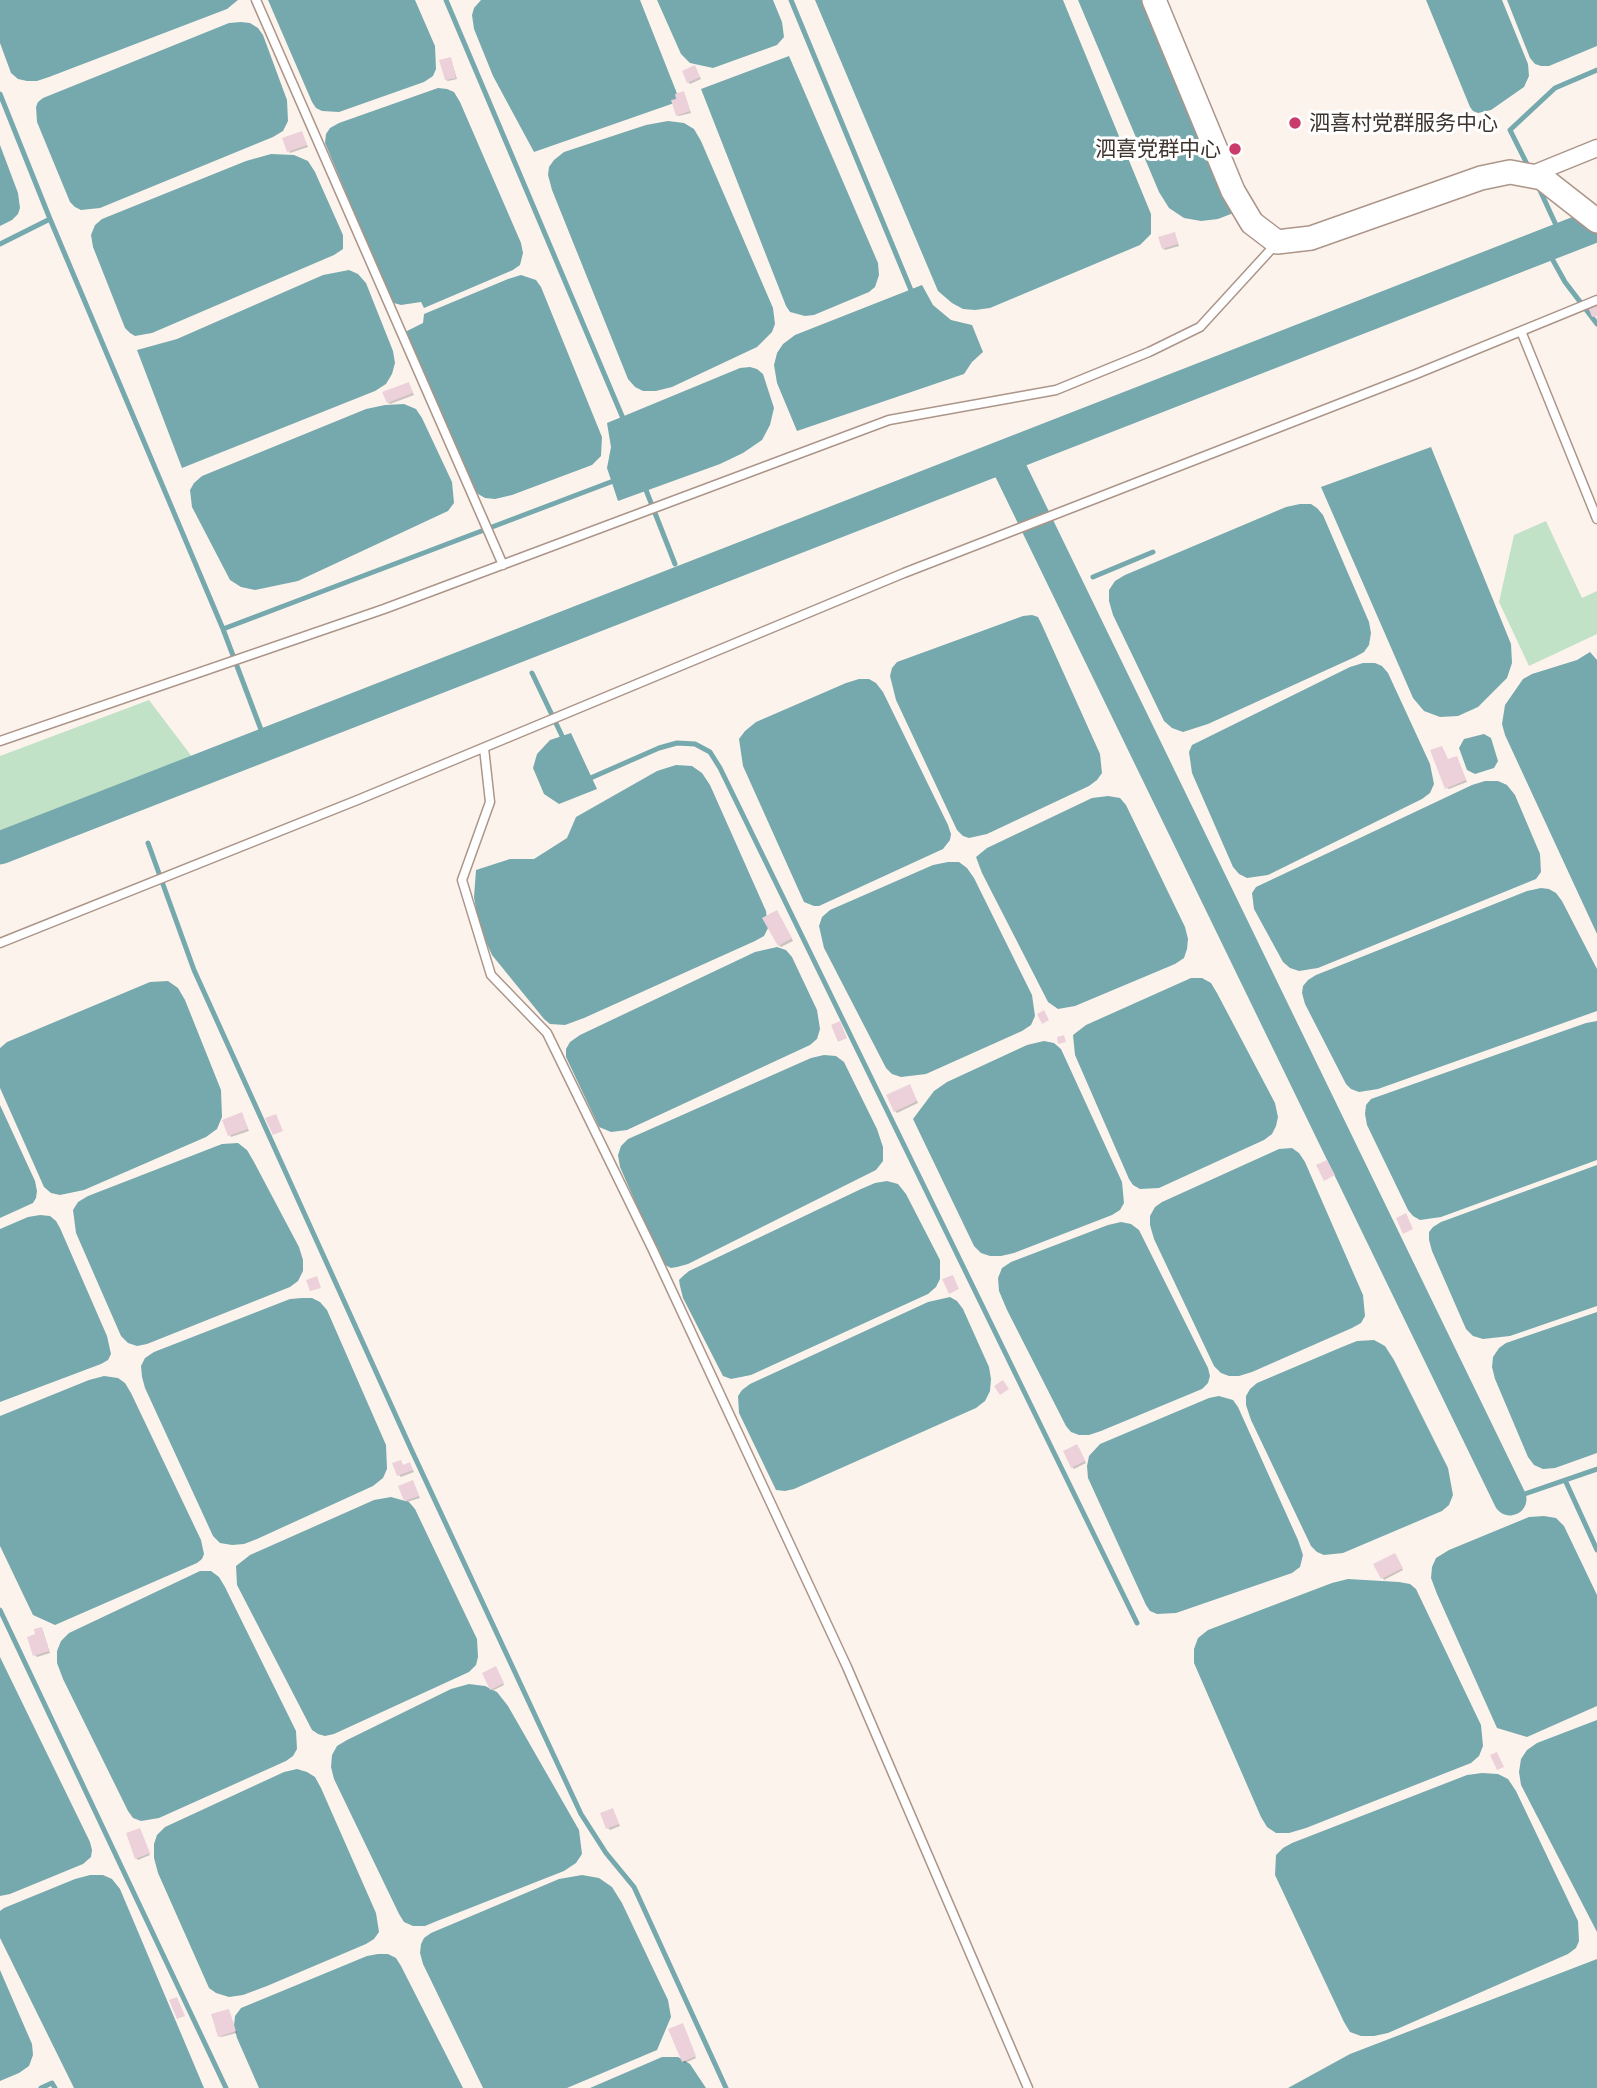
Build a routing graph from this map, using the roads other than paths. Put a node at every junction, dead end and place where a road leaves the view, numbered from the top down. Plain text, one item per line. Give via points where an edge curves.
1 (256, 0) edge
2 (1154, 0) edge
3 (1597, 148) edge
4 (1528, 176) junction
5 (1597, 221) edge
6 (1278, 242) junction
7 (1597, 300) edge
8 (1521, 331) junction
9 (1597, 519) edge
10 (503, 565) junction
11 (0, 741) edge
12 (484, 748) junction
13 (0, 943) edge
14 (1028, 2088) edge

1 - 10 lane
2 - 6 street via 1233,191 1252,223
3 - 4 street
4 - 5 street via 1542,178
4 - 6 street via 1510,172 1481,178 1311,238
6 - 10 lane via 1200,327 1149,352 1056,390 890,420
7 - 8 lane
8 - 9 lane
8 - 12 lane via 904,573
10 - 11 lane
12 - 13 lane
12 - 14 lane via 490,802 462,880 491,975 547,1033 646,1236 847,1667

